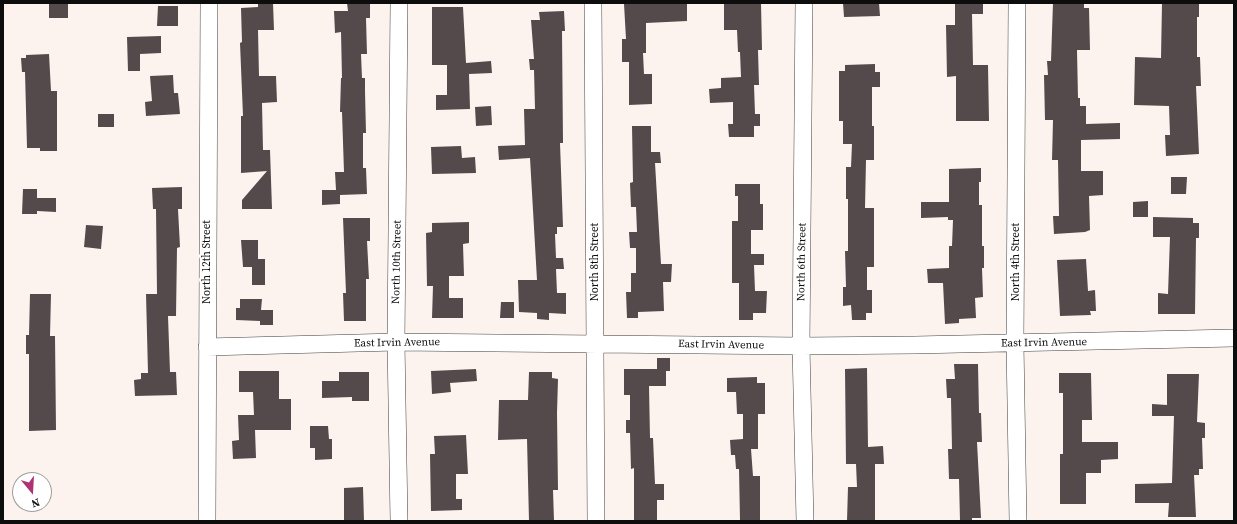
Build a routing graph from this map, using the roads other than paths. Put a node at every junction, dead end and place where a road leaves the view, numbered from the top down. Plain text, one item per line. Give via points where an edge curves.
1 (209, 3) edge
2 (399, 3) edge
3 (593, 3) edge
4 (804, 3) edge
5 (1017, 3) edge
6 (1234, 338) edge
7 (396, 342) junction
8 (595, 344) junction
9 (1015, 344) junction
10 (801, 346) junction
11 (207, 347) junction
12 (208, 521) edge
13 (399, 521) edge
14 (596, 521) edge
15 (805, 521) edge
16 (1018, 521) edge

1 - 11 street, North 12th Street
2 - 7 street, North 10th Street
3 - 8 street, North 8th Street
4 - 10 street, North 6th Street
5 - 9 street, North 4th Street
6 - 9 street, East Irvin Avenue
7 - 8 street, East Irvin Avenue
7 - 11 street, East Irvin Avenue
7 - 13 street, North 10th Street
8 - 10 street, East Irvin Avenue
8 - 14 street, North 8th Street
9 - 10 street, East Irvin Avenue
9 - 16 street, North 4th Street
10 - 15 street, North 6th Street
11 - 12 street, North 12th Street

